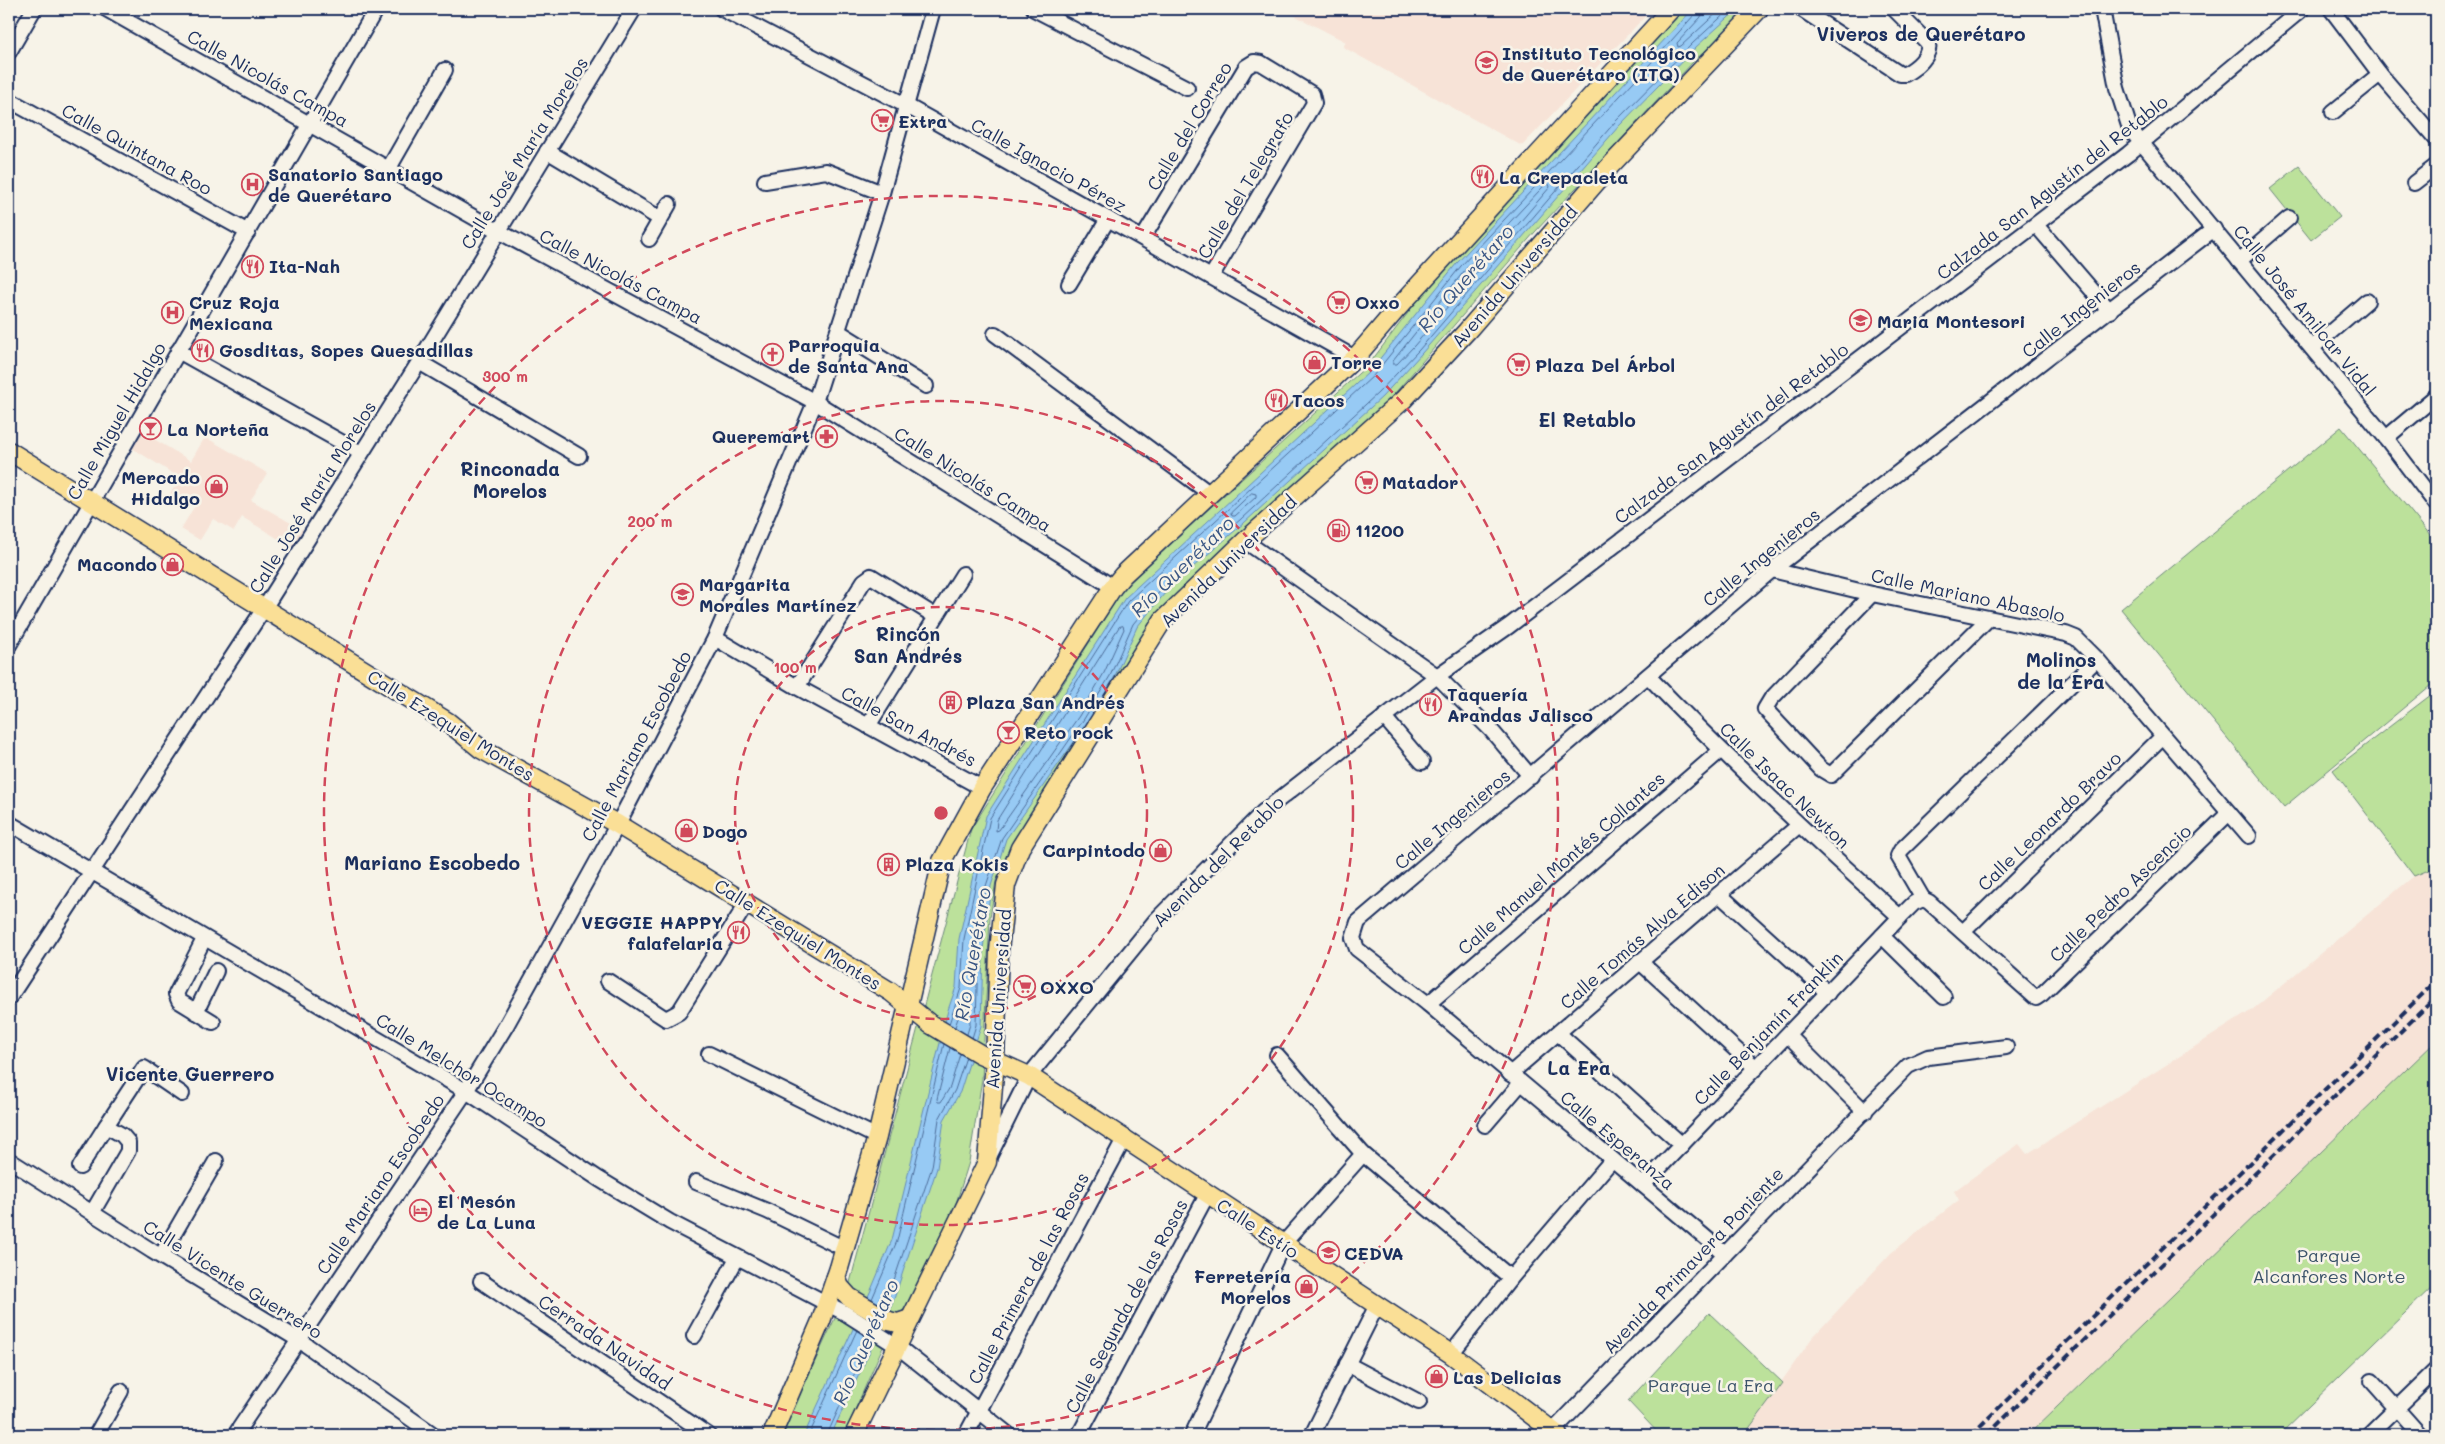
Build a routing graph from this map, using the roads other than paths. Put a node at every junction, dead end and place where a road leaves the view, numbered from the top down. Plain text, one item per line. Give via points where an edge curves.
1 (34, 9) edge
2 (106, 9) edge
3 (376, 9) edge
4 (634, 9) edge
5 (722, 9) edge
6 (933, 9) edge
7 (1034, 9) edge
8 (1671, 9) edge
9 (1759, 9) edge
10 (1800, 9) edge
11 (1894, 9) edge
12 (2102, 9) edge
13 (2109, 9) edge
14 (2302, 9) edge
15 (2331, 9) edge
16 (128, 14) edge
17 (9, 52) edge
18 (1254, 62) joint
19 (445, 70) dead end
20 (2380, 74) junction
21 (1187, 88) dead end
22 (9, 100) edge
23 (907, 106) junction
24 (2333, 112) dead end
25 (310, 123) junction
26 (2436, 139) edge
27 (2143, 142) junction
28 (547, 151) junction
29 (2436, 166) edge
30 (389, 168) junction
31 (765, 181) dead end
32 (2414, 183) dead end
33 (882, 193) junction
34 (669, 204) dead end
35 (659, 218) junction
36 (2289, 218) dead end
37 (1108, 219) junction
38 (2036, 225) junction
39 (2214, 229) junction
40 (498, 231) junction
41 (248, 232) junction
42 (1143, 238) junction
43 (649, 239) dead end
44 (2239, 261) junction
45 (1211, 277) junction
46 (1068, 284) dead end
47 (2367, 301) dead end
48 (2110, 311) junction
49 (839, 332) junction
50 (995, 334) dead end
51 (2312, 348) junction
52 (178, 351) junction
53 (1355, 358) junction
54 (419, 362) junction
55 (926, 386) dead end
56 (2436, 396) edge
57 (815, 402) junction
58 (2386, 438) junction
59 (9, 451) edge
60 (361, 453) junction
61 (579, 456) dead end
62 (1209, 494) junction
63 (91, 500) junction
64 (2436, 504) edge
65 (1245, 541) junction
66 (1772, 570) junction
67 (963, 574) dead end
68 (1113, 587) junction
69 (1872, 594) junction
70 (265, 607) junction
71 (935, 616) junction
72 (1988, 619) junction
73 (715, 638) junction
74 (9, 645) edge
75 (2097, 659) junction
76 (1437, 676) junction
77 (1648, 676) junction
78 (797, 687) junction
79 (1384, 717) junction
80 (868, 726) junction
81 (2162, 737) junction
82 (1720, 751) junction
83 (1422, 762) dead end
84 (1531, 777) junction
85 (982, 788) junction
86 (2229, 813) junction
87 (9, 823) edge
88 (617, 824) junction
89 (1798, 826) junction
90 (2250, 836) dead end
91 (91, 872) junction
92 (1719, 894) junction
93 (1923, 899) junction
94 (747, 903) junction
95 (1900, 917) junction
96 (1962, 932) junction
97 (1882, 936) junction
98 (1353, 938) joint
99 (204, 939) junction
100 (1639, 962) junction
101 (216, 971) dead end
102 (608, 981) dead end
103 (1828, 993) junction
104 (1944, 997) dead end
105 (9, 998) edge
106 (907, 1004) junction
107 (1428, 1004) junction
108 (196, 1012) junction
109 (213, 1022) dead end
110 (1558, 1033) junction
111 (1788, 1035) junction
112 (2006, 1047) dead end
113 (709, 1054) dead end
114 (1277, 1055) dead end
115 (988, 1058) junction
116 (1756, 1068) junction
117 (1029, 1076) junction
118 (1515, 1078) junction
119 (466, 1091) junction
120 (182, 1094) dead end
121 (1865, 1112) junction
122 (1485, 1125) dead end
123 (106, 1126) junction
124 (877, 1137) junction
125 (1124, 1139) junction
126 (1682, 1145) junction
127 (1363, 1154) junction
128 (9, 1160) edge
129 (1612, 1160) junction
130 (216, 1162) dead end
131 (987, 1162) junction
132 (80, 1166) dead end
133 (696, 1182) dead end
134 (1643, 1185) junction
135 (1207, 1194) junction
136 (92, 1213) junction
137 (1283, 1244) junction
138 (845, 1249) junction
139 (1725, 1254) junction
140 (161, 1256) junction
141 (738, 1258) junction
142 (836, 1278) junction
143 (1511, 1278) junction
144 (481, 1281) dead end
145 (828, 1303) junction
146 (1378, 1305) junction
147 (849, 1306) junction
148 (890, 1335) junction
149 (694, 1336) dead end
150 (299, 1340) junction
151 (1451, 1354) junction
152 (1347, 1364) junction
153 (2436, 1370) edge
154 (2372, 1381) dead end
155 (121, 1391) dead end
156 (1419, 1402) dead end
157 (2396, 1409) junction
158 (979, 1411) junction
159 (1554, 1434) edge
160 (96, 1435) edge
161 (235, 1435) edge
162 (434, 1435) edge
163 (708, 1435) edge
164 (772, 1435) edge
165 (854, 1435) edge
166 (966, 1435) edge
167 (1008, 1435) edge
168 (1079, 1435) edge
169 (1192, 1435) edge
170 (1312, 1435) edge
171 (2368, 1435) edge
172 (2420, 1435) edge

1 - 17 street
2 - 16 street, Calle Nicolás Campa
3 - 25 street, Calle Miguel Hidalgo
4 - 28 street, Calle José María Morelos
5 - 23 street, Calle Ignacio Pérez
6 - 23 street, Calle Mariano Escobedo
7 - 21 street
8 - 53 main road
9 - 65 main road, Avenida Universidad via 1610,166 1403,400
10 - 11 street via 1900,74 1905,74 1926,56 1928,43
12 - 27 street, Calle José Amilcar Vidal via 2117,88 2130,128
13 - 27 street, Calle José Amilcar Vidal via 2124,82
14 - 27 street, Calzada San Agustín del Retablo
15 - 20 street
16 - 25 street, Calle Nicolás Campa
18 - 42 street, Calle del Correo via 1246,67
18 - 45 street, Calle del Telegrafo via 1261,63 1312,94 1314,103
19 - 30 street
20 - 24 street
20 - 26 street
22 - 41 street, Calle Quintana Roo
23 - 33 street, Calle Mariano Escobedo
23 - 37 street, Calle Ignacio Pérez
25 - 30 street, Calle Nicolás Campa
25 - 41 street, Calle Miguel Hidalgo
27 - 38 street, Calzada San Agustín del Retablo
27 - 39 street, Calle José Amilcar Vidal
28 - 35 street
28 - 40 street, Calle José María Morelos
29 - 32 street
30 - 40 street, Calle Nicolás Campa
31 - 33 street via 826,171
33 - 49 street, Calle Mariano Escobedo
34 - 35 street
35 - 43 street
36 - 44 street
37 - 42 street, Calle Ignacio Pérez
37 - 46 street
38 - 48 street
38 - 76 street, Calzada San Agustín del Retablo via 1509,626
39 - 44 street, Calle José Amilcar Vidal
39 - 48 street, Calle Ingenieros
40 - 54 street, Calle José María Morelos
40 - 57 street, Calle Nicolás Campa
41 - 52 street, Calle Miguel Hidalgo
42 - 45 street, Calle Ignacio Pérez
44 - 51 street, Calle José Amilcar Vidal
45 - 53 street, Calle Ignacio Pérez
47 - 51 street
48 - 66 street, Calle Ingenieros
49 - 55 street
49 - 57 street, Calle Mariano Escobedo
50 - 62 street
51 - 58 street, Calle José Amilcar Vidal
52 - 60 street
52 - 63 street, Calle Miguel Hidalgo
53 - 62 main road
54 - 60 street, Calle José María Morelos
54 - 61 street
56 - 58 street
57 - 68 street, Calle Nicolás Campa
57 - 73 street, Calle Mariano Escobedo
58 - 64 street, Calle José Amilcar Vidal
59 - 63 main road, Calle Ezequiel Montes
60 - 70 street, Calle José María Morelos
62 - 68 main road
63 - 70 main road, Calle Ezequiel Montes
63 - 74 street, Calle Miguel Hidalgo
65 - 76 street
65 - 115 main road, Avenida Universidad via 1163,620 1020,848 1006,885
66 - 69 street, Calle Mariano Abasolo
66 - 77 street, Calle Ingenieros
67 - 71 street
68 - 85 main road
69 - 72 street, Calle Mariano Abasolo
69 - 72 street via 1765,709 1821,769 1831,775
70 - 88 main road, Calle Ezequiel Montes via 448,722 481,749
70 - 91 street, Calle José María Morelos
71 - 78 street via 871,576 864,580
71 - 80 street
72 - 75 street, Calle Mariano Abasolo via 2066,634 2076,638
73 - 78 street, Calle San Andrés
73 - 88 street, Calle Mariano Escobedo
75 - 81 street, Calle Mariano Abasolo
75 - 93 street via 1901,850 1898,856 1902,867
76 - 79 street, Avenida del Retablo
76 - 84 street via 1491,730
77 - 82 street, Calle Isaac Newton
77 - 84 street, Calle Ingenieros
78 - 80 street, Calle San Andrés
79 - 83 street
79 - 117 street, Avenida del Retablo via 1249,825 1156,920
80 - 85 street, Calle San Andrés
81 - 86 street, Calle Mariano Abasolo
81 - 96 street, Calle Leonardo Bravo
82 - 89 street, Calle Isaac Newton
82 - 107 street, Calle Manuel Montés Collantes
84 - 98 street, Calle Ingenieros via 1358,922
85 - 106 main road via 942,861
86 - 90 street, Calle Mariano Abasolo
86 - 96 street, Calle Pedro Ascencio via 2036,998
87 - 91 street, Calle Melchor Ocampo
88 - 94 main road, Calle Ezequiel Montes
88 - 119 street, Calle Mariano Escobedo via 507,1024
89 - 92 street, Calle Tomás Alva Edison
89 - 95 street, Calle Isaac Newton
91 - 99 street, Calle Melchor Ocampo
91 - 105 street, Calle José María Morelos
92 - 100 street, Calle Tomás Alva Edison
92 - 103 street
93 - 95 street, Calle Benjamín Franklin via 1914,902
93 - 96 street
94 - 102 street via 679,1012 672,1017 666,1019
94 - 106 main road, Calle Ezequiel Montes
95 - 97 street, Calle Benjamín Franklin
97 - 103 street, Calle Benjamín Franklin
97 - 104 street
98 - 107 street, Calle Esperanza via 1357,950
99 - 108 street via 176,994 178,1001
99 - 119 street, Calle Melchor Ocampo
100 - 110 street, Calle Tomás Alva Edison
100 - 116 street
101 - 108 street
103 - 111 street, Calle Benjamín Franklin
106 - 115 main road, Calle Ezequiel Montes via 930,1024
106 - 124 main road
107 - 118 street, Calle Esperanza
108 - 109 street
110 - 118 street, Calle Tomás Alva Edison
110 - 126 street
111 - 116 street, Calle Benjamín Franklin
111 - 121 street
112 - 121 street, Avenida Primavera Poniente via 1918,1060 1908,1066
113 - 124 street
114 - 127 street
115 - 117 main road
115 - 131 main road, Avenida Universidad
116 - 126 street, Calle Benjamín Franklin
117 - 125 main road, Calle Estío
117 - 131 street, Avenida del Retablo
118 - 122 street, Calle Tomás Alva Edison
118 - 129 street, Calle Esperanza
119 - 141 street, Calle Melchor Ocampo via 599,1179
119 - 150 street, Calle Mariano Escobedo
120 - 123 street via 144,1068
121 - 139 street, Avenida Primavera Poniente
123 - 132 street
123 - 136 street via 122,1135 128,1142 128,1151
124 - 138 main road
125 - 135 main road, Calle Estío
125 - 158 street, Calle Primera de las Rosas
126 - 134 street, Calle Benjamín Franklin
127 - 137 street
127 - 143 street
128 - 136 street, Calle Vicente Guerrero
129 - 134 street, Calle Esperanza
129 - 143 street
130 - 140 street
131 - 148 main road, Avenida Universidad via 910,1319
133 - 138 street via 767,1211
134 - 139 street, Calle Esperanza
135 - 137 main road, Calle Estío
135 - 168 street, Calle Segunda de las Rosas
136 - 140 street, Calle Vicente Guerrero
137 - 146 main road, Calle Estío
137 - 169 street
138 - 142 main road
139 - 159 street, Avenida Primavera Poniente
140 - 150 street, Calle Vicente Guerrero
141 - 145 street, Calle Melchor Ocampo
141 - 149 street
142 - 145 main road
142 - 147 main road
143 - 151 street
144 - 163 street, Cerrada Navidad
145 - 147 street, Calle Melchor Ocampo
145 - 164 main road
146 - 151 main road, Calle Estío
146 - 152 street
147 - 148 main road
148 - 158 street
148 - 165 main road, Avenida Universidad
150 - 161 street, Calle Mariano Escobedo
150 - 162 street, Calle Vicente Guerrero
151 - 159 main road, Calle Estío
152 - 156 street
152 - 170 street
153 - 157 street
154 - 157 street
155 - 160 street
157 - 171 street
157 - 172 street
158 - 166 street, Calle Primera de las Rosas
158 - 167 street

